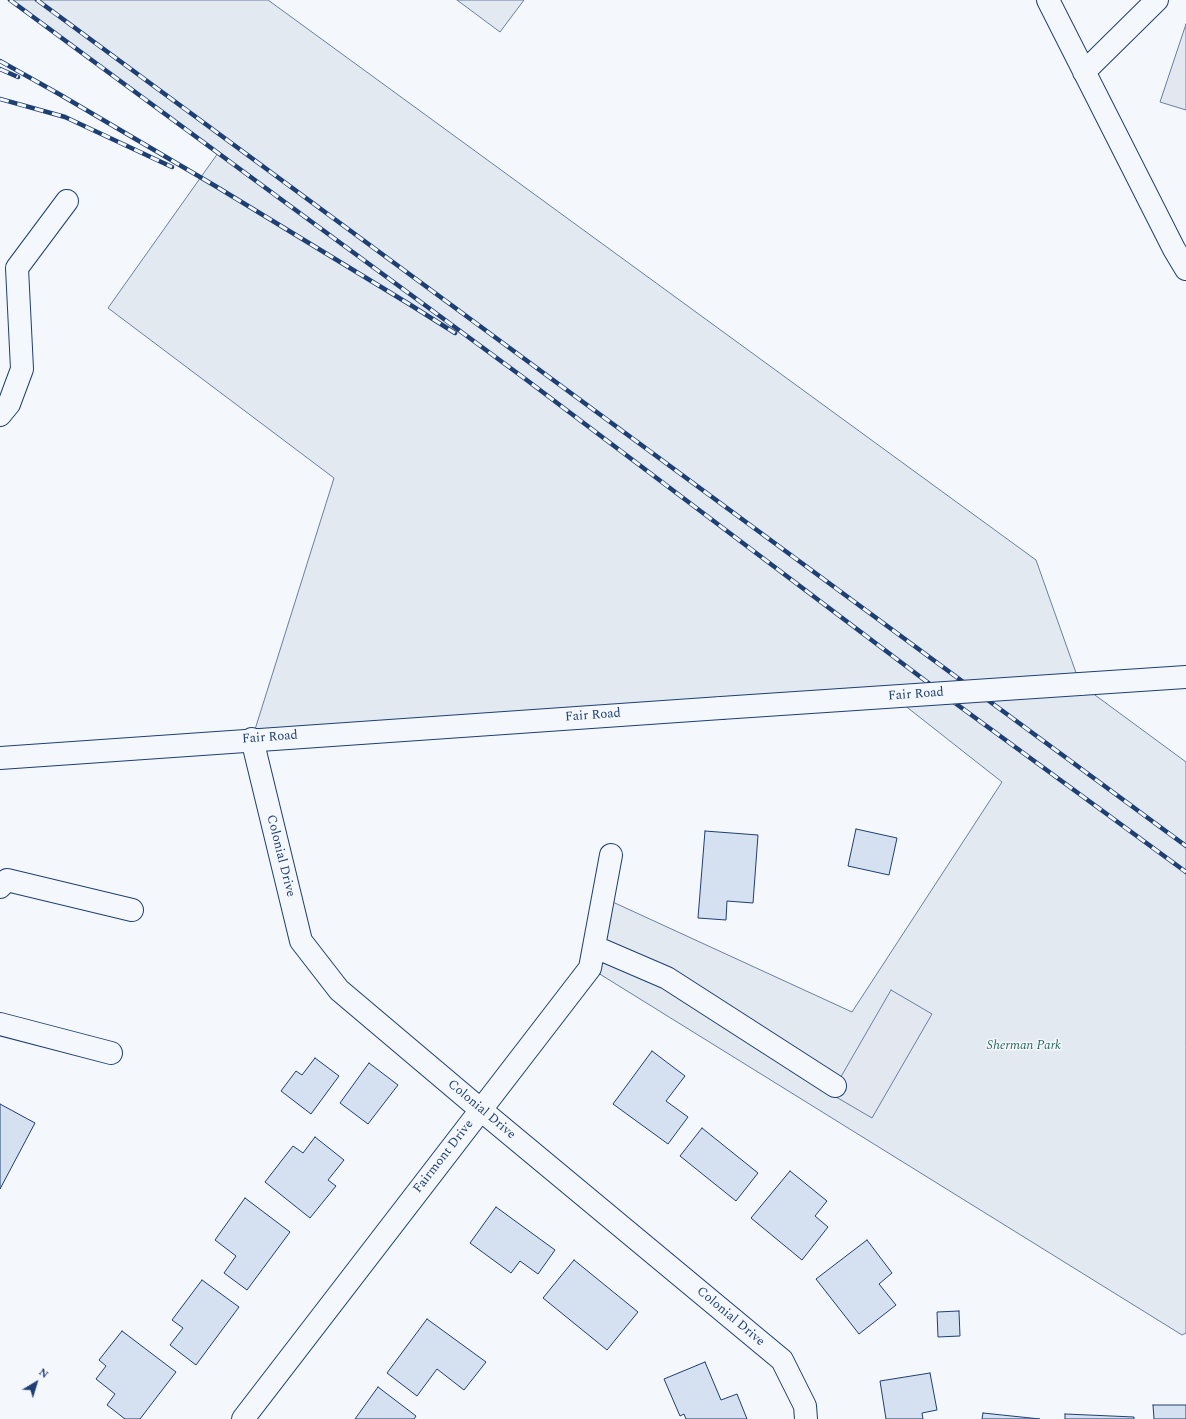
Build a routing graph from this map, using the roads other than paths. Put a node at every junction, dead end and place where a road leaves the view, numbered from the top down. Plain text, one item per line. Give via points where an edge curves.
1 (1048, 0) edge
2 (1157, 0) edge
3 (1084, 72) junction
4 (67, 202) dead end
5 (1186, 269) edge
6 (0, 415) edge
7 (1186, 677) edge
8 (252, 739) junction
9 (0, 758) edge
10 (612, 855) dead end
11 (0, 887) edge
12 (132, 910) dead end
13 (594, 947) junction
14 (0, 1024) edge
15 (111, 1053) dead end
16 (835, 1086) dead end
17 (481, 1110) junction
18 (243, 1419) edge
19 (806, 1419) edge

1 - 3 street
2 - 3 street
3 - 5 street
4 - 6 street via 17,268 22,369 9,404
7 - 8 street, Fair Road, bridge
8 - 9 street, Fair Road
8 - 17 street, Colonial Drive via 301,942 339,990
10 - 13 street, Fairmont Drive
11 - 12 street via 7,880
13 - 16 street via 667,978
13 - 17 street, Fairmont Drive via 590,968
14 - 15 street
17 - 18 street, Fairmont Drive
17 - 19 street, Colonial Drive via 782,1360 805,1406

